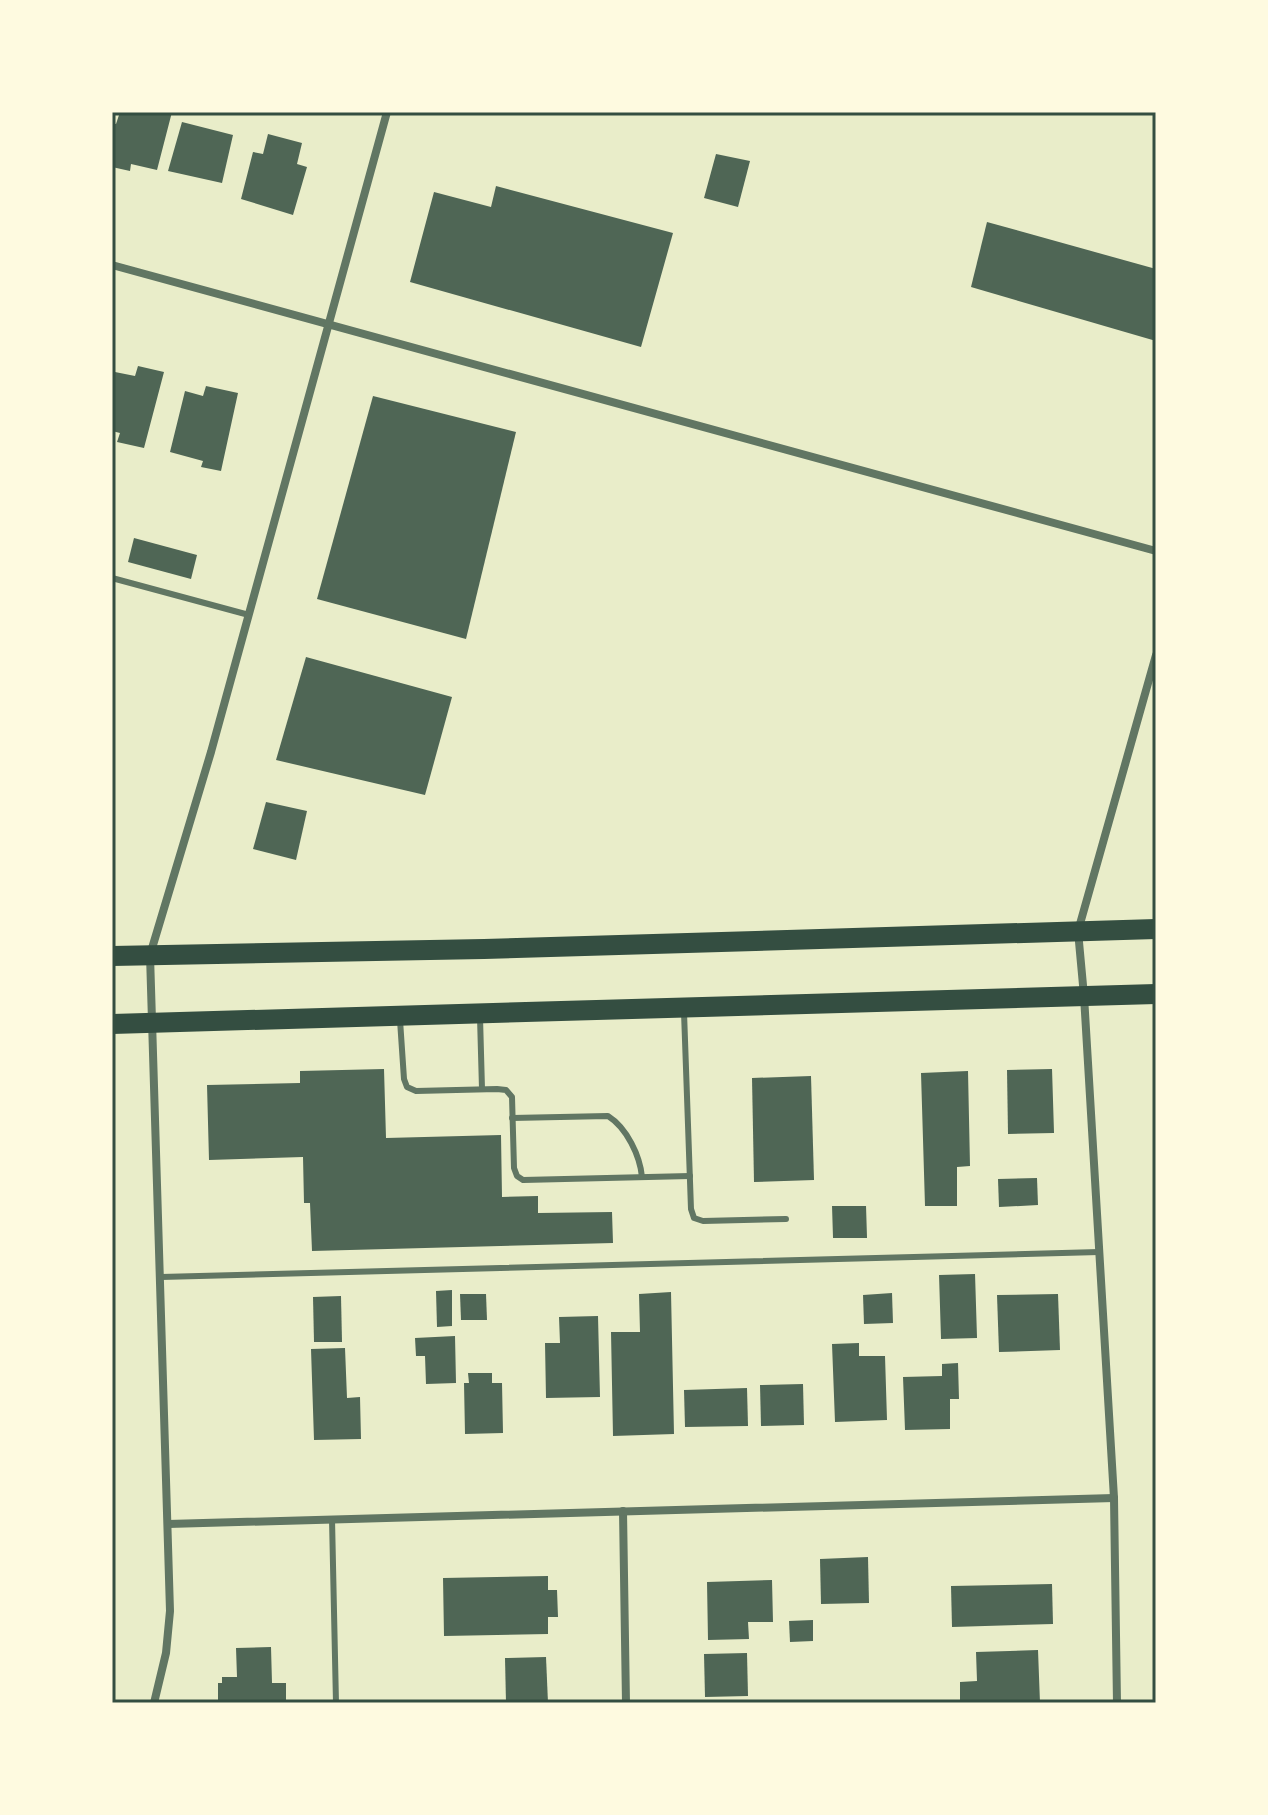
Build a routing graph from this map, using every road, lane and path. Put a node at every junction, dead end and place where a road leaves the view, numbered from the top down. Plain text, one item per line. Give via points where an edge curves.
1 (387, 112) edge
2 (112, 265) edge
3 (329, 324) junction
4 (1156, 551) edge
5 (112, 578) edge
6 (249, 615) junction
7 (1156, 655) edge
8 (1156, 929) edge
9 (1078, 931) junction
10 (150, 955) junction
11 (112, 956) edge
12 (1156, 994) edge
13 (1084, 996) junction
14 (684, 1008) junction
15 (480, 1014) junction
16 (400, 1016) junction
17 (153, 1023) junction
18 (112, 1024) edge
19 (482, 1089) junction
20 (512, 1118) junction
21 (690, 1176) junction
22 (642, 1177) junction
23 (786, 1219) dead end
24 (1099, 1252) junction
25 (161, 1277) junction
26 (1114, 1498) junction
27 (623, 1511) junction
28 (332, 1519) junction
29 (168, 1524) junction
30 (154, 1703) edge
31 (336, 1703) edge
32 (626, 1703) edge
33 (1117, 1703) edge

1 - 3 street
2 - 3 street
3 - 4 street
3 - 6 street
5 - 6 lane
6 - 10 street
7 - 9 street
8 - 9 main road
9 - 10 main road
9 - 13 street
10 - 11 main road
10 - 17 street
12 - 13 main road
13 - 14 main road
13 - 24 street
14 - 15 main road
14 - 21 lane
15 - 16 main road
15 - 19 lane
16 - 17 main road
16 - 19 lane via 407,1087
17 - 18 main road
17 - 25 street
19 - 20 lane via 506,1090 512,1097
20 - 22 lane via 608,1116 624,1132
20 - 22 lane via 514,1168 523,1180
21 - 22 lane
21 - 23 lane via 694,1218
24 - 25 lane
24 - 26 street
25 - 29 street
26 - 27 street
26 - 33 street
27 - 28 street
27 - 32 street
28 - 29 street
28 - 31 lane
29 - 30 street via 170,1611

